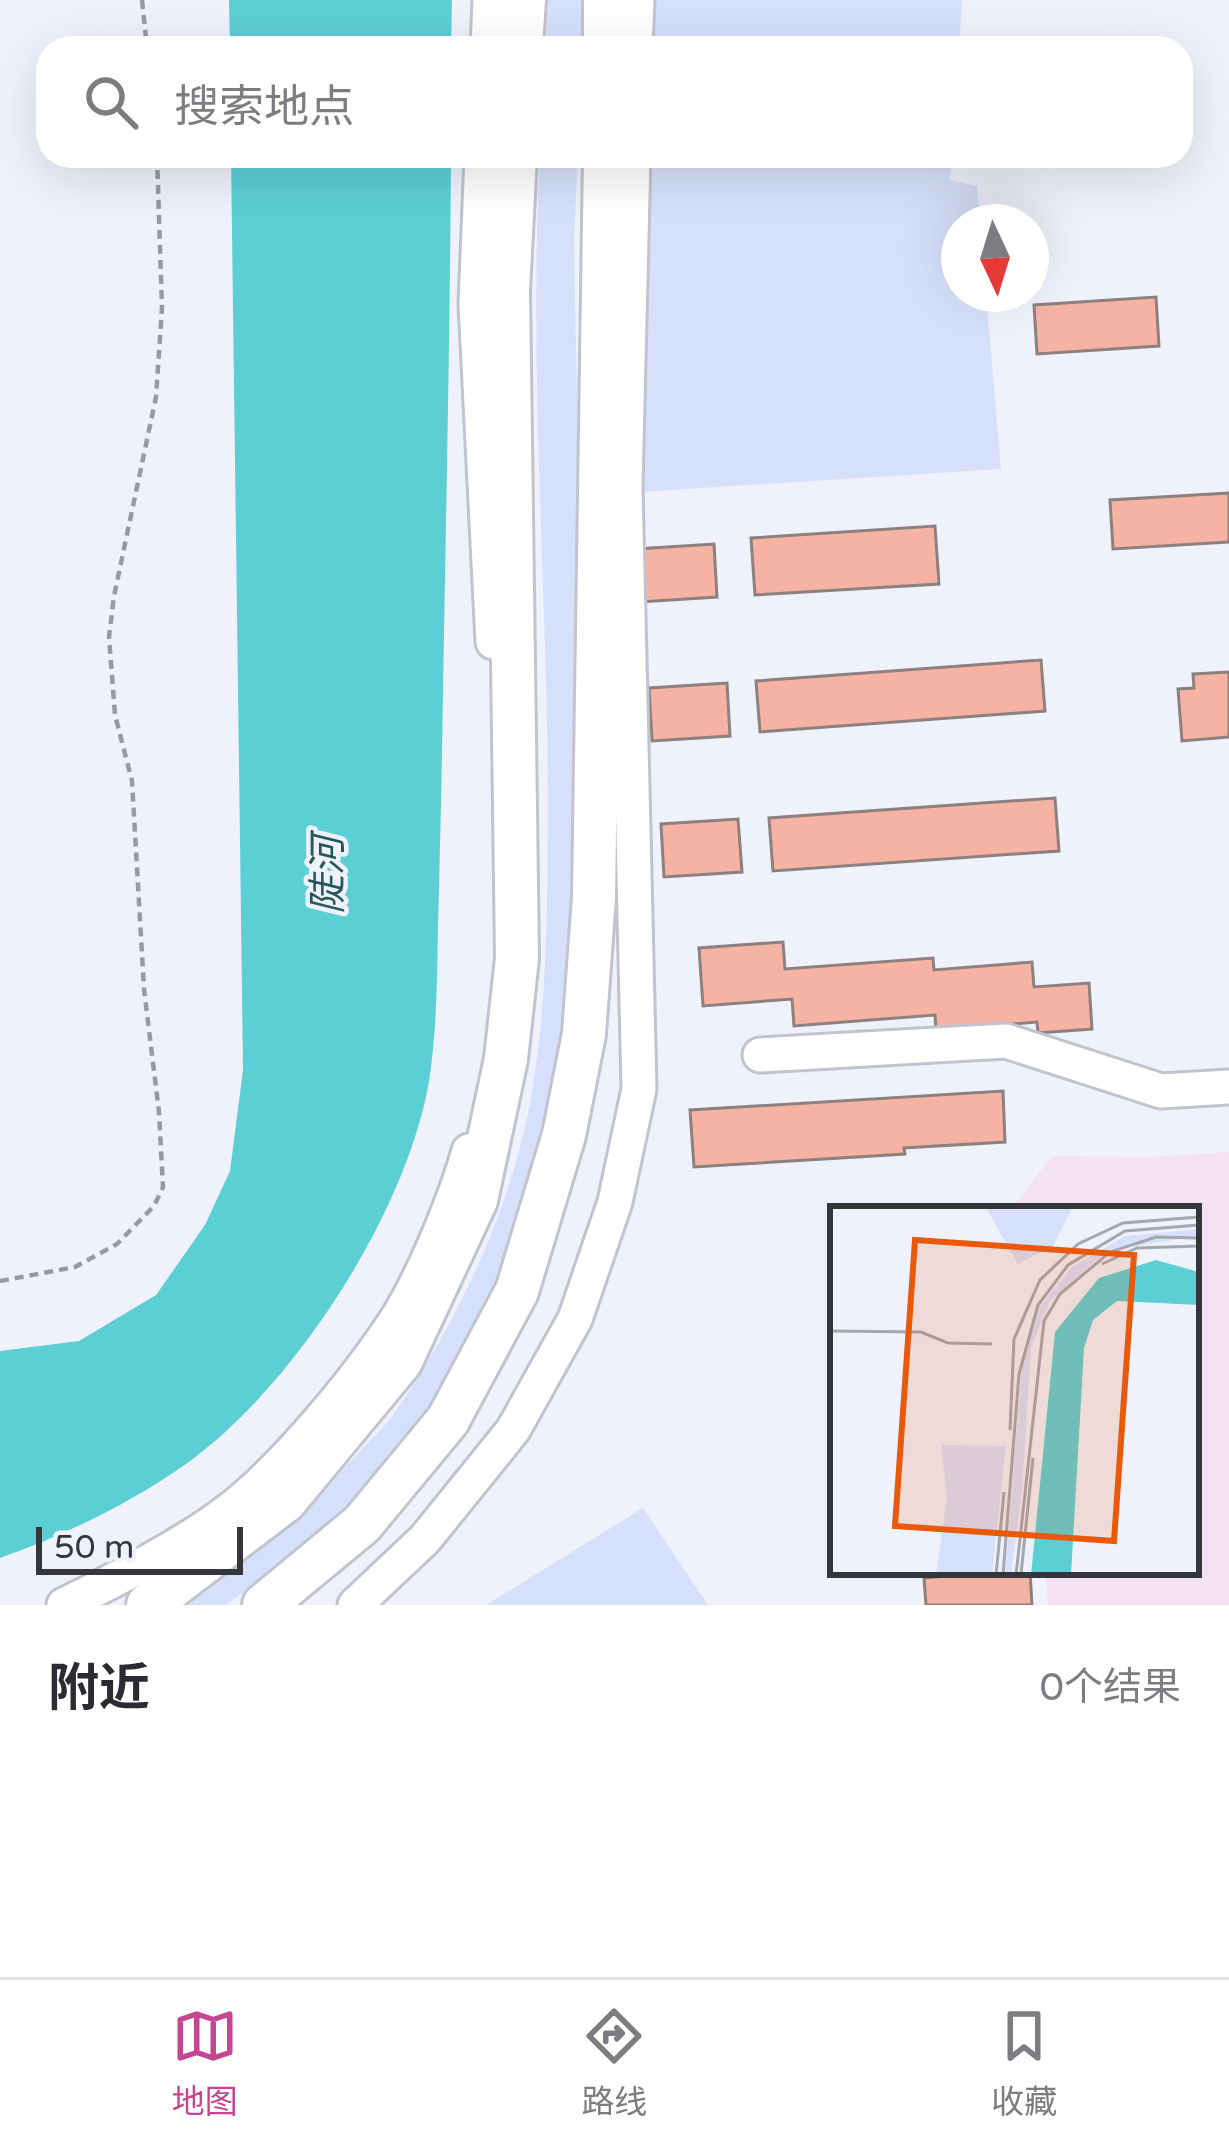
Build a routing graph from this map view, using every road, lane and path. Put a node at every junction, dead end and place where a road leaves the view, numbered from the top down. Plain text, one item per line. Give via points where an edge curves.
1 (142, 0) edge
2 (490, 0) edge
3 (524, 0) edge
4 (605, 0) edge
5 (637, 0) edge
6 (146, 36) edge
7 (488, 36) edge
8 (522, 36) edge
9 (605, 36) edge
10 (636, 36) edge
11 (157, 168) edge
12 (482, 168) edge
13 (514, 168) edge
14 (604, 168) edge
15 (633, 168) edge
16 (760, 1055) dead end
17 (1229, 1087) edge
18 (0, 1281) edge
19 (64, 1605) edge
20 (148, 1605) edge
21 (264, 1605) edge
22 (355, 1605) edge

1 - 6 path
2 - 7 street
3 - 8 main road
4 - 9 main road
5 - 10 street
11 - 18 path via 156,397 109,637 132,782 163,1187 116,1244 75,1267
12 - 19 street via 476,304 506,893 494,1062 466,1164 397,1319 306,1436 232,1508
13 - 20 main road via 508,313 517,958 506,1059 476,1200 401,1361 285,1501
14 - 21 main road via 594,897 584,1034 564,1135 517,1291 448,1420 362,1524
15 - 22 street via 626,486 639,1089 615,1202 575,1319 513,1430 425,1539
16 - 17 street via 1006,1041 1160,1091

